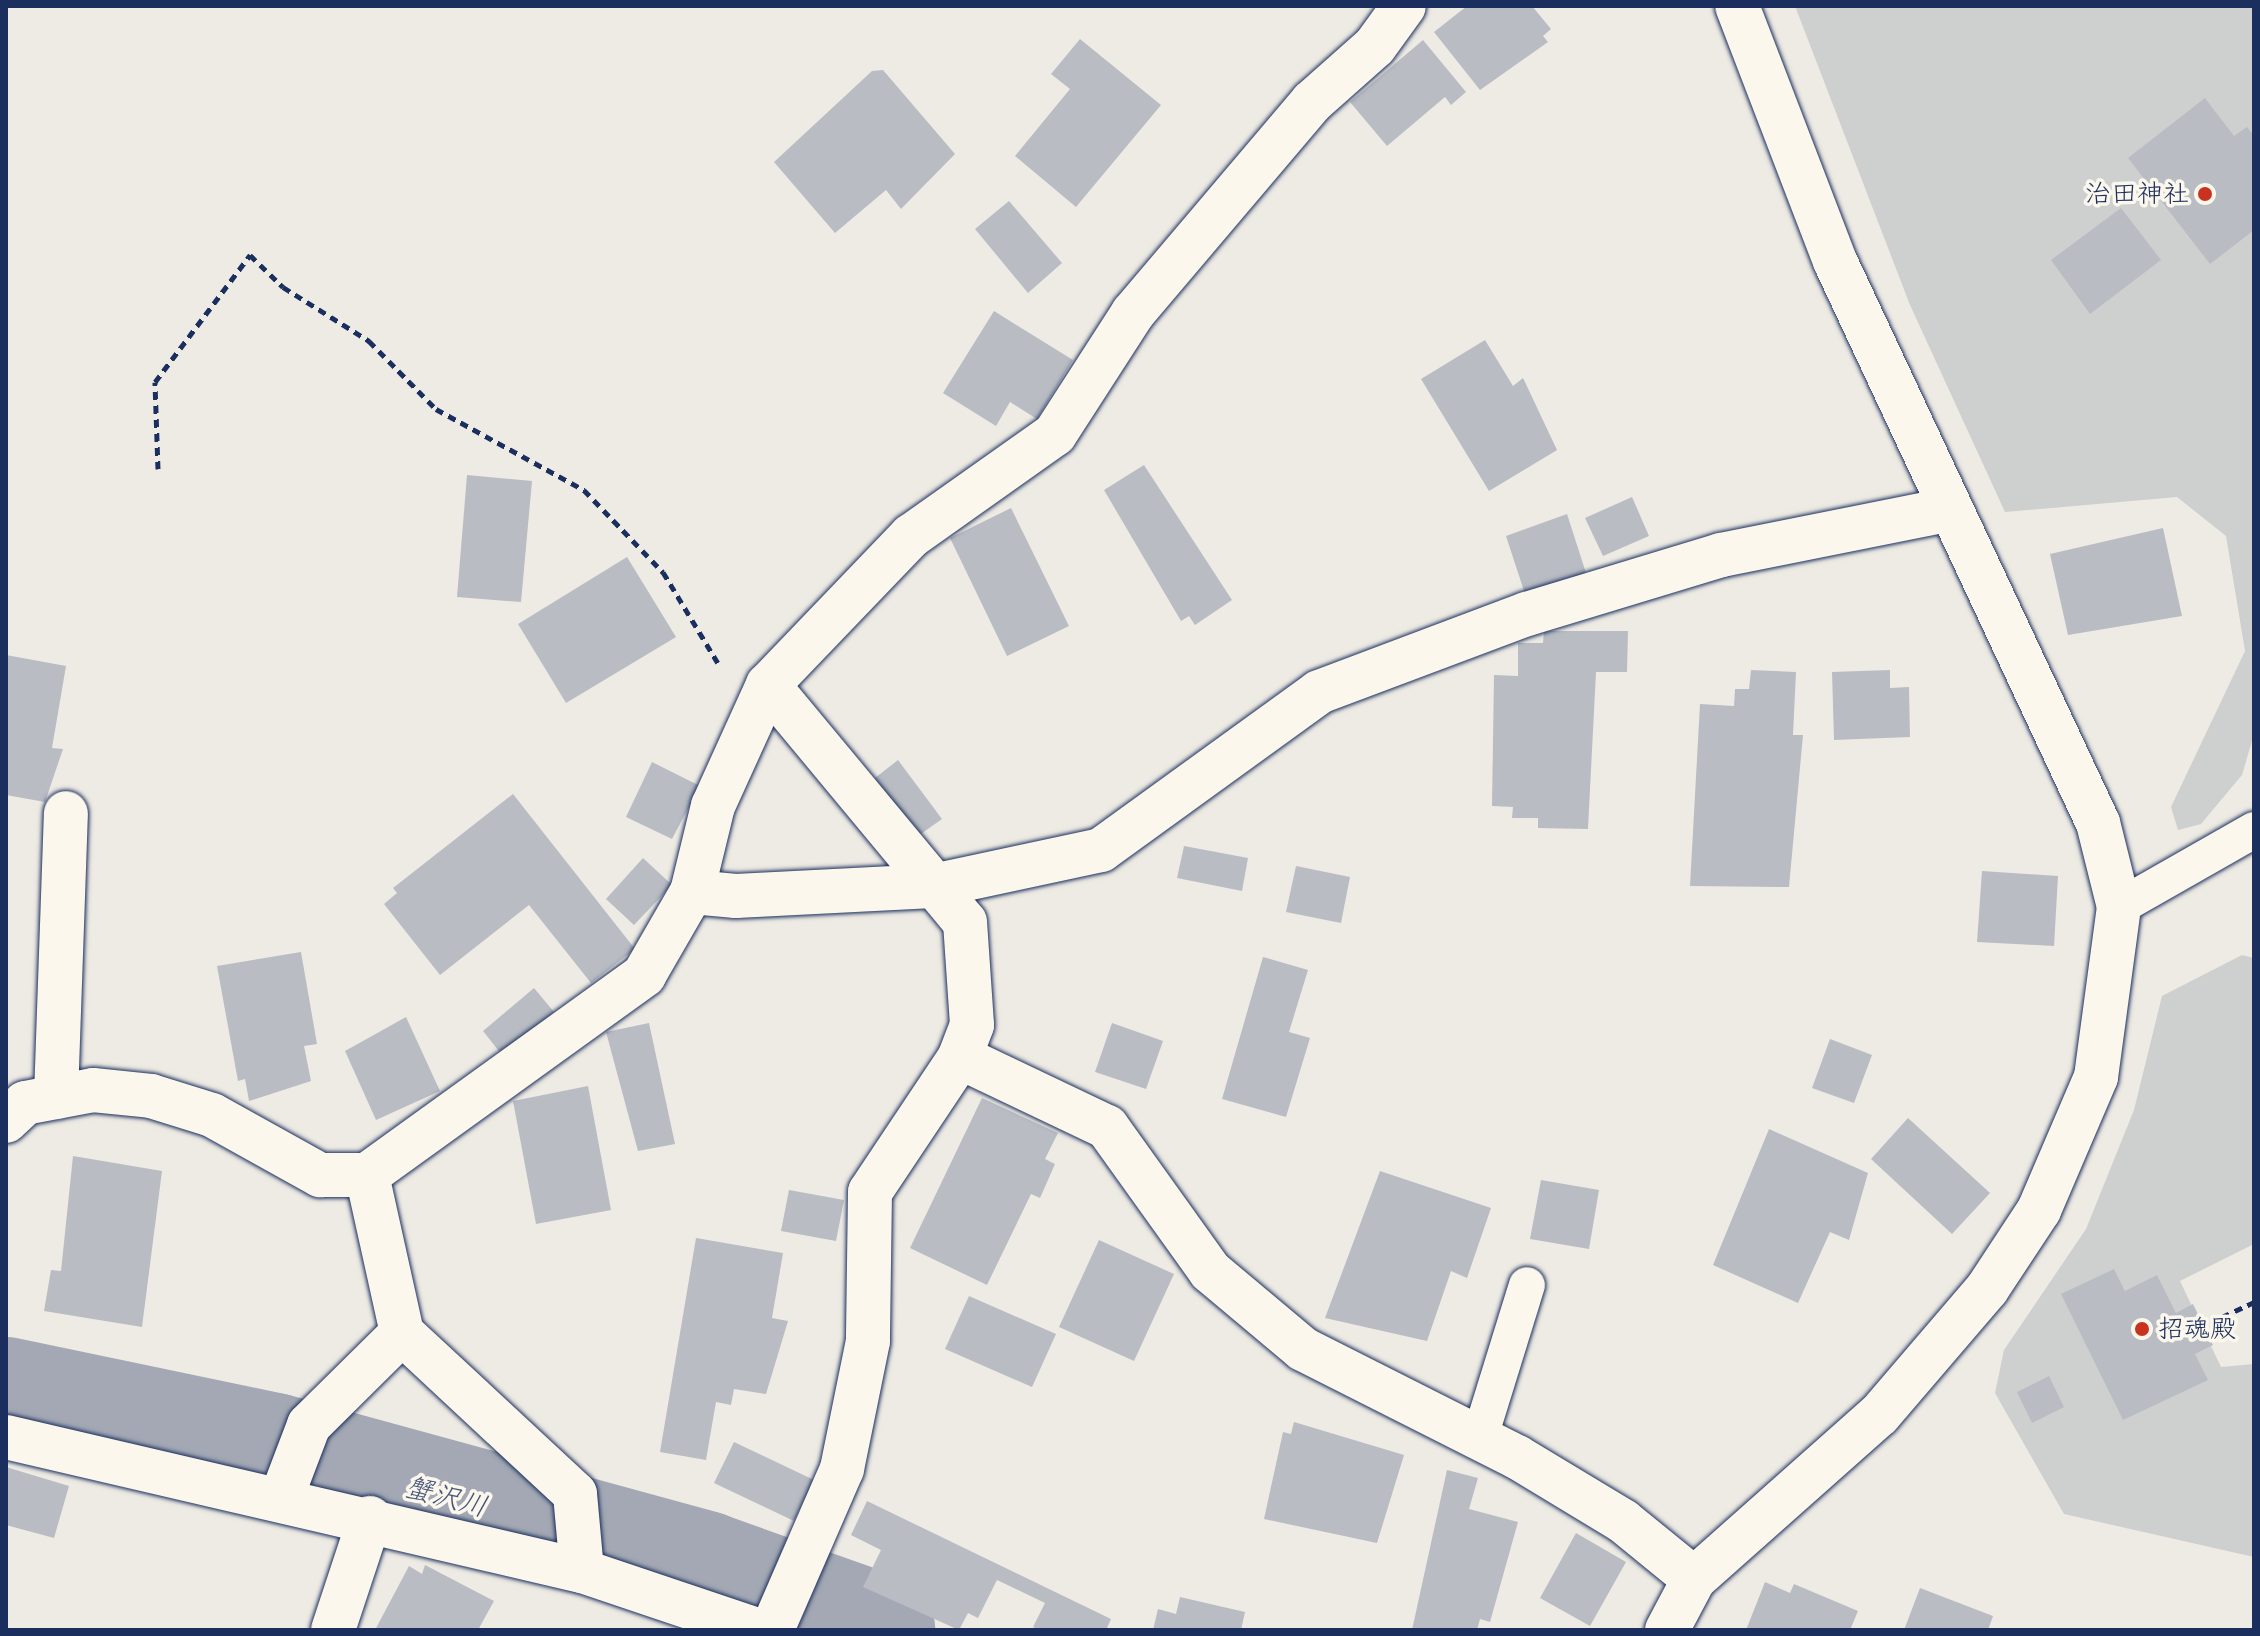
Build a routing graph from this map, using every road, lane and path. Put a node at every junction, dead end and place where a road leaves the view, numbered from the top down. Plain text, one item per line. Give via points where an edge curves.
1 (1404, 6) edge
2 (1737, 6) edge
3 (158, 469) dead end
4 (1946, 510) junction
5 (768, 685) junction
6 (66, 813) dead end
7 (2254, 830) edge
8 (933, 886) junction
9 (692, 892) junction
10 (2119, 907) junction
11 (960, 1057) junction
12 (56, 1097) junction
13 (6, 1121) edge
14 (367, 1175) junction
15 (1527, 1285) dead end
16 (2254, 1302) edge
17 (2222, 1317) dead end
18 (402, 1333) junction
19 (6, 1437) edge
20 (1479, 1440) junction
21 (283, 1494) junction
22 (370, 1518) junction
23 (581, 1563) junction
24 (1694, 1579) junction
25 (776, 1614) edge
26 (329, 1627) edge
27 (1667, 1630) edge

1 - 5 street via 1375,46 1312,102 1133,313 1055,434 911,536
2 - 4 street via 1835,261
3 - 5 path via 155,382 250,255 283,287 369,341 436,409 584,490 663,572 737,690
4 - 8 street via 1721,555 1527,614 1319,692 1101,850
4 - 10 street via 2098,823
5 - 8 street
5 - 9 street via 713,806
6 - 12 street
7 - 10 lane
8 - 9 street via 736,896
8 - 11 street via 965,922 972,1025
9 - 14 street via 644,975
10 - 24 street via 2096,1077 2039,1210 1987,1289 1879,1415
11 - 20 street via 1107,1127 1162,1212 1222,1281 1303,1349
11 - 25 street via 870,1192 868,1341 842,1469
12 - 13 street via 25,1103
12 - 14 street via 93,1090 151,1096 212,1115 320,1175
14 - 18 street
15 - 20 lane
16 - 17 path
18 - 21 street via 309,1425
18 - 23 street via 575,1494
19 - 21 street
20 - 24 street via 1623,1521
21 - 22 street
22 - 23 street
22 - 26 street
23 - 25 street
24 - 27 street

